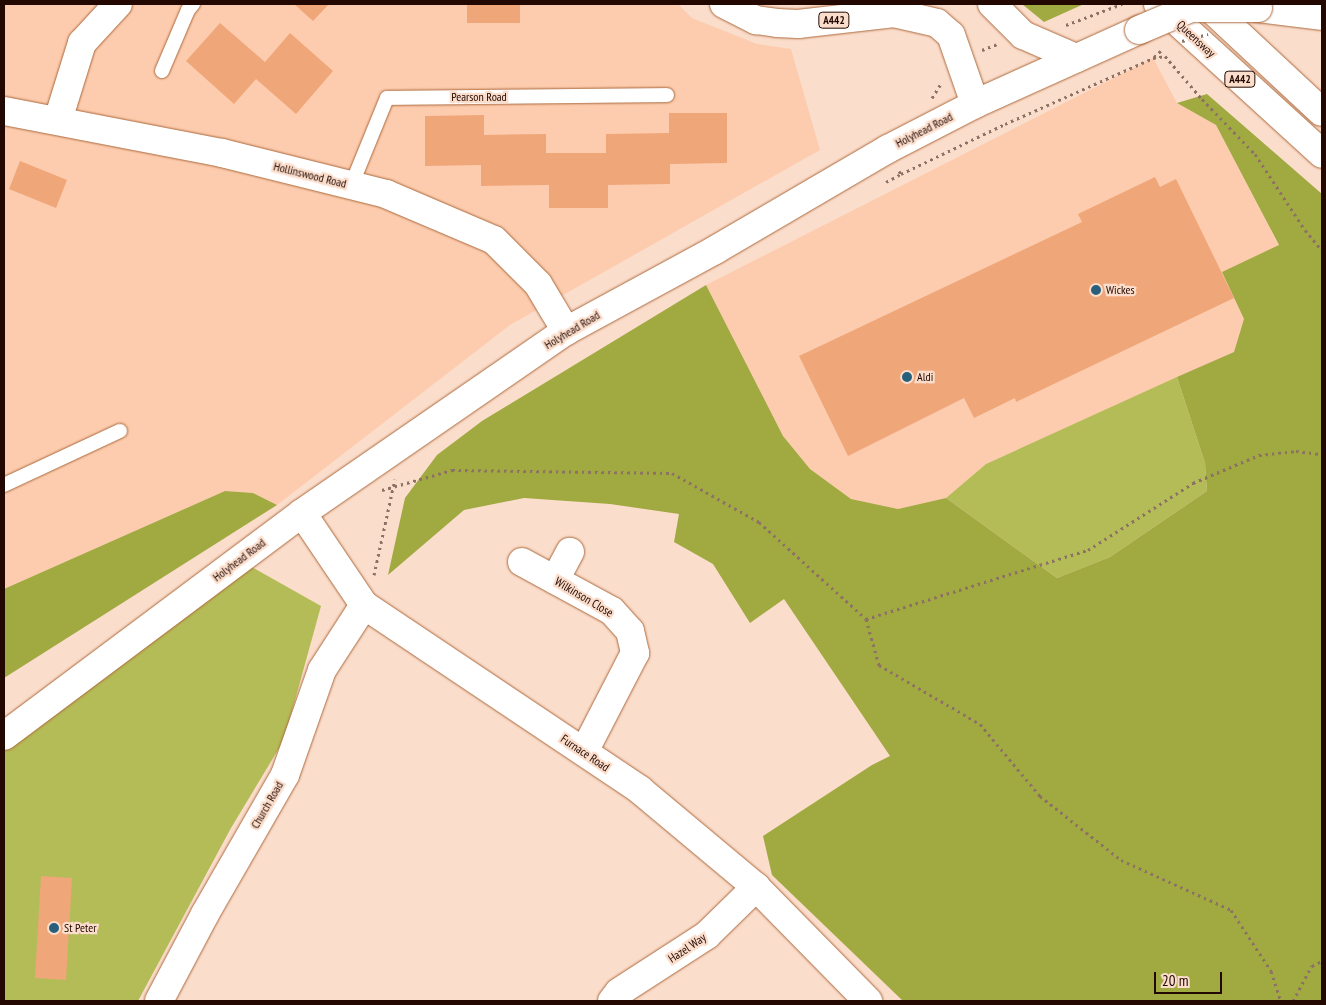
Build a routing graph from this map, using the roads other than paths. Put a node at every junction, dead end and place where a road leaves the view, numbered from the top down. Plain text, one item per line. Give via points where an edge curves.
1 (116, 4) edge
2 (193, 4) edge
3 (724, 4) edge
4 (992, 4) edge
5 (1158, 4) edge
6 (1198, 5) edge
7 (1322, 16) edge
8 (1076, 58) junction
9 (162, 71) dead end
10 (667, 95) dead end
11 (975, 104) junction
12 (4, 111) edge
13 (1322, 112) edge
14 (58, 120) junction
15 (1322, 154) edge
16 (351, 186) junction
17 (566, 331) junction
18 (120, 431) dead end
19 (4, 485) edge
20 (302, 513) junction
21 (570, 552) dead end
22 (522, 562) dead end
23 (555, 580) junction
24 (364, 605) junction
25 (4, 736) edge
26 (584, 752) junction
27 (756, 887) junction
28 (159, 1001) edge
29 (612, 1001) edge
30 (868, 1001) edge

1 - 14 main road via 82,43
2 - 9 lane
3 - 11 main road, A442 via 756,20 777,23 798,24 894,13 937,23 951,35
4 - 8 main road via 1023,35
5 - 15 main road, Queensway / A442
6 - 7 main road, Holyhead Road, bridge
6 - 8 main road, Holyhead Road, bridge
6 - 13 main road, A442
8 - 11 main road, Holyhead Road
10 - 16 lane, Pearson Road via 387,98
11 - 17 main road, Holyhead Road via 888,149 715,250
12 - 14 main road, Hollinswood Road
14 - 16 main road, Hollinswood Road via 222,153
16 - 17 main road, Hollinswood Road via 386,194 494,240 538,284
17 - 20 main road, Holyhead Road
18 - 19 lane
20 - 24 main road, Furnace Road
20 - 25 main road, Holyhead Road
21 - 23 main road
22 - 23 main road, Wilkinson Close
23 - 26 main road, Wilkinson Close via 612,611 630,631 634,654
24 - 26 main road, Furnace Road
24 - 28 main road, Church Road via 322,670 285,775
26 - 27 main road, Furnace Road via 640,790
27 - 29 main road, Hazel Way via 707,935 619,992
27 - 30 main road, Furnace Road

